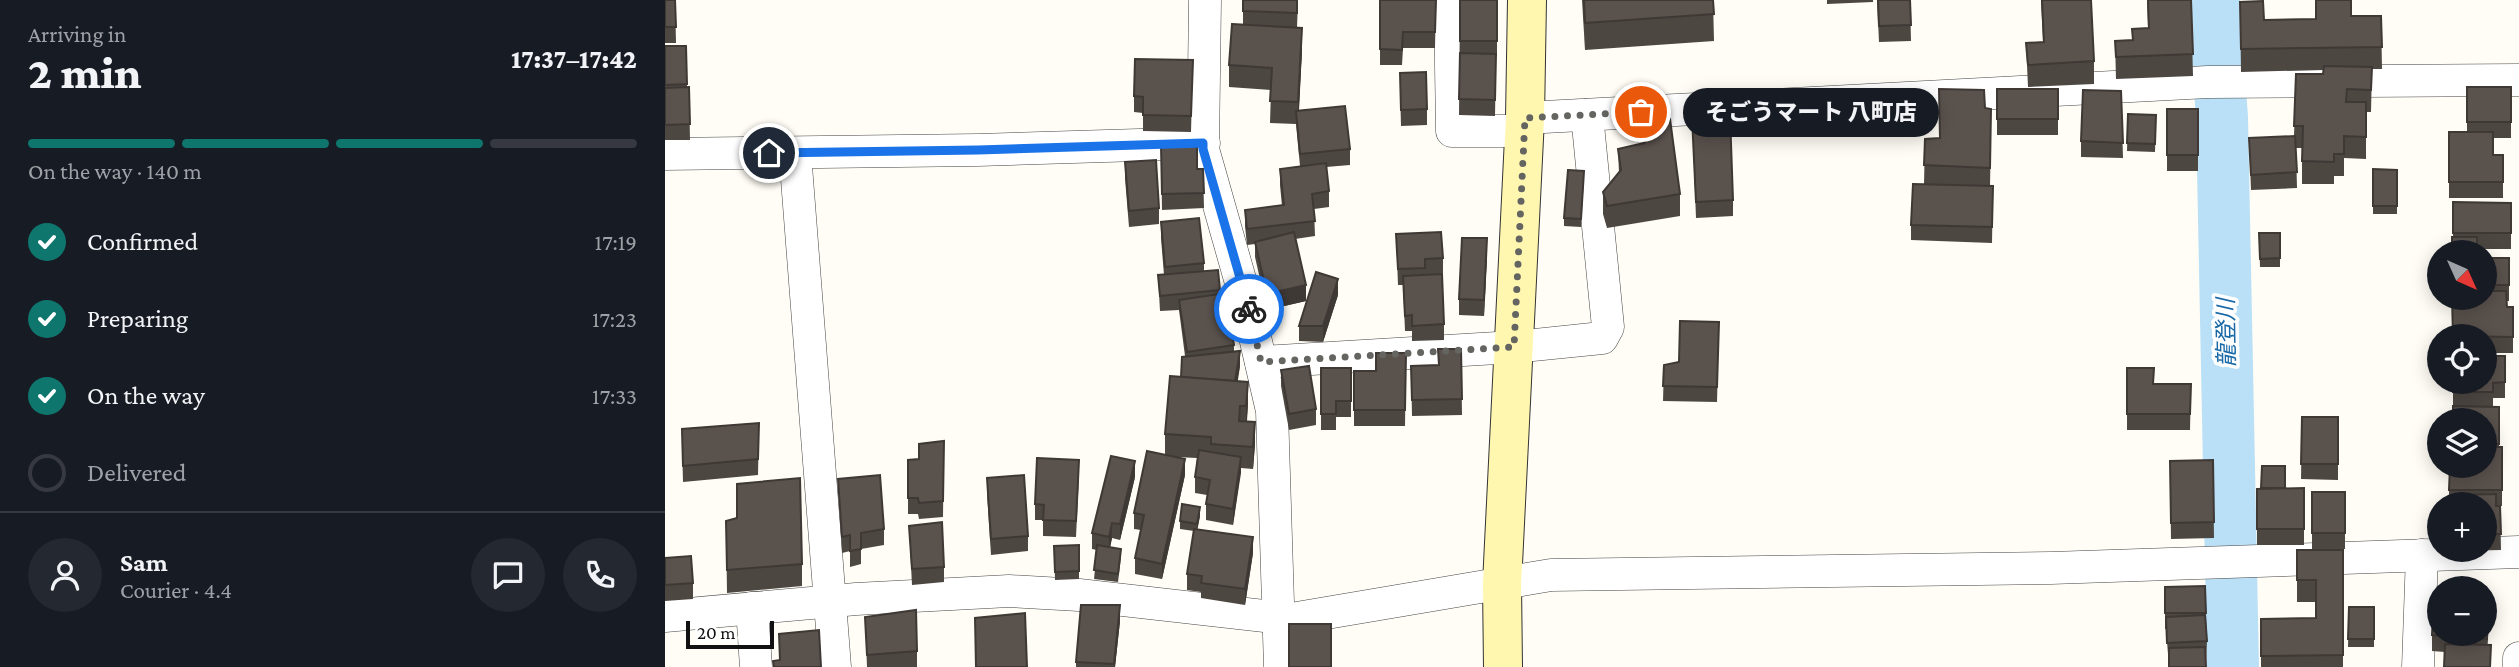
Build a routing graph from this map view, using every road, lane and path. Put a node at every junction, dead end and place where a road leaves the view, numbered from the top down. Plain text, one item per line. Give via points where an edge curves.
1 (1205, 0) edge
2 (1450, 0) edge
3 (1527, 0) edge
4 (2519, 80) edge
5 (1587, 115) junction
6 (1525, 125) junction
7 (1203, 143) junction
8 (795, 153) junction
9 (665, 154) edge
10 (1514, 347) junction
11 (1261, 362) junction
12 (2519, 552) edge
13 (2422, 555) junction
14 (1502, 584) junction
15 (831, 601) junction
16 (752, 608) junction
17 (665, 616) edge
18 (1280, 617) junction
19 (2519, 657) edge
20 (756, 667) edge
21 (835, 667) edge
22 (1280, 667) edge
23 (1503, 667) edge
24 (2418, 667) edge
25 (2519, 667) edge

1 - 7 street
2 - 6 street via 1452,131
3 - 6 street
4 - 5 street via 2208,82
5 - 6 street
5 - 10 street via 1608,327 1602,338
6 - 10 street
7 - 8 street
7 - 11 street
8 - 9 street
8 - 15 street
10 - 11 street
10 - 14 street
11 - 18 street via 1272,411
12 - 13 street
13 - 14 street via 2051,568 1551,575
13 - 24 street
14 - 18 street via 1291,619
14 - 23 street
15 - 16 street
15 - 18 street via 1009,591
15 - 21 street
16 - 17 street
16 - 20 street
18 - 22 street
19 - 25 street

